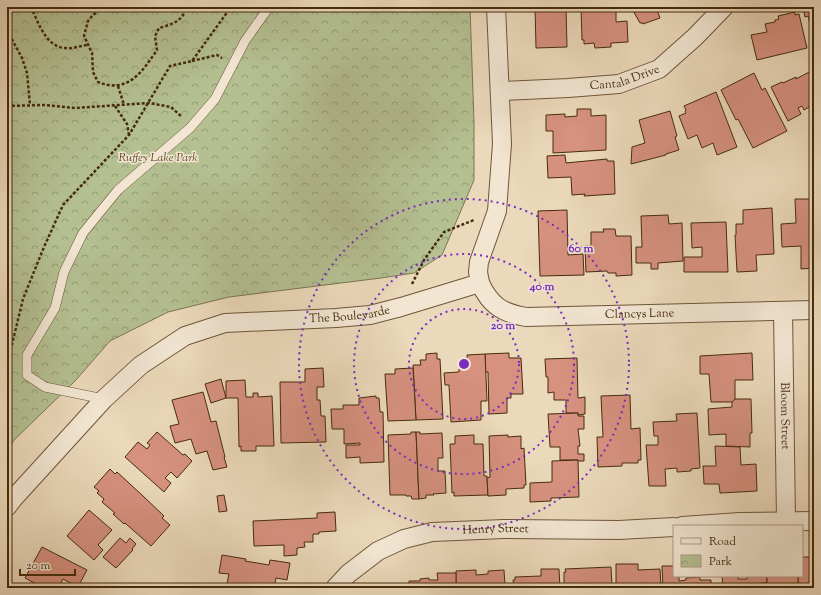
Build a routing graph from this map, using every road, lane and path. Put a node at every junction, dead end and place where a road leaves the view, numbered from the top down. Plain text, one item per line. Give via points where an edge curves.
1 (31, 7) edge
2 (104, 7) edge
3 (185, 7) edge
4 (231, 7) edge
5 (269, 7) edge
6 (496, 7) edge
7 (724, 7) edge
8 (7, 30) edge
9 (87, 45) junction
10 (192, 61) junction
11 (233, 63) junction
12 (118, 86) junction
13 (500, 91) junction
14 (149, 102) junction
15 (30, 105) junction
16 (124, 105) junction
17 (7, 106) edge
18 (115, 106) junction
19 (190, 128) junction
20 (129, 135) junction
21 (496, 211) junction
22 (480, 283) junction
23 (401, 307) junction
24 (814, 310) edge
25 (782, 311) junction
26 (7, 365) edge
27 (104, 398) junction
28 (7, 507) edge
29 (786, 521) junction
30 (814, 521) edge
31 (703, 525) edge
32 (673, 526) edge
33 (335, 588) edge

1 - 9 path via 42,31 54,45 65,48
2 - 9 path via 88,21 84,36
3 - 12 path via 185,11 176,22 159,28 155,36 157,50 144,68 129,82
4 - 10 path
5 - 11 lane
6 - 13 street
7 - 13 street, Cantala Drive via 696,37 659,69 619,84
8 - 15 path via 27,72
9 - 12 path via 92,53 98,82 107,86
10 - 11 path via 217,55
10 - 14 path via 170,66
11 - 19 lane via 215,99
12 - 16 path
13 - 21 street via 502,144
14 - 16 path
14 - 19 path via 171,107
14 - 20 path
15 - 17 path
15 - 18 path via 75,108
16 - 18 path
18 - 20 path via 127,124
19 - 27 lane via 118,190 83,233 64,272 55,308 27,355 27,376 45,387
20 - 26 path via 63,205 23,299
21 - 22 street via 479,262
21 - 23 path via 444,232 424,260
22 - 23 street, The Boulevarde
22 - 25 street, Clancys Lane via 485,294 500,309 526,317
23 - 27 street, The Boulevarde via 370,315 225,323 185,336 142,365
24 - 25 street, Clancys Lane
25 - 29 street, Bloom Street
27 - 28 street, The Boulevarde
29 - 30 street
29 - 31 street
32 - 33 street, Henry Street via 619,530 504,529 432,532 404,539 378,551 348,574

